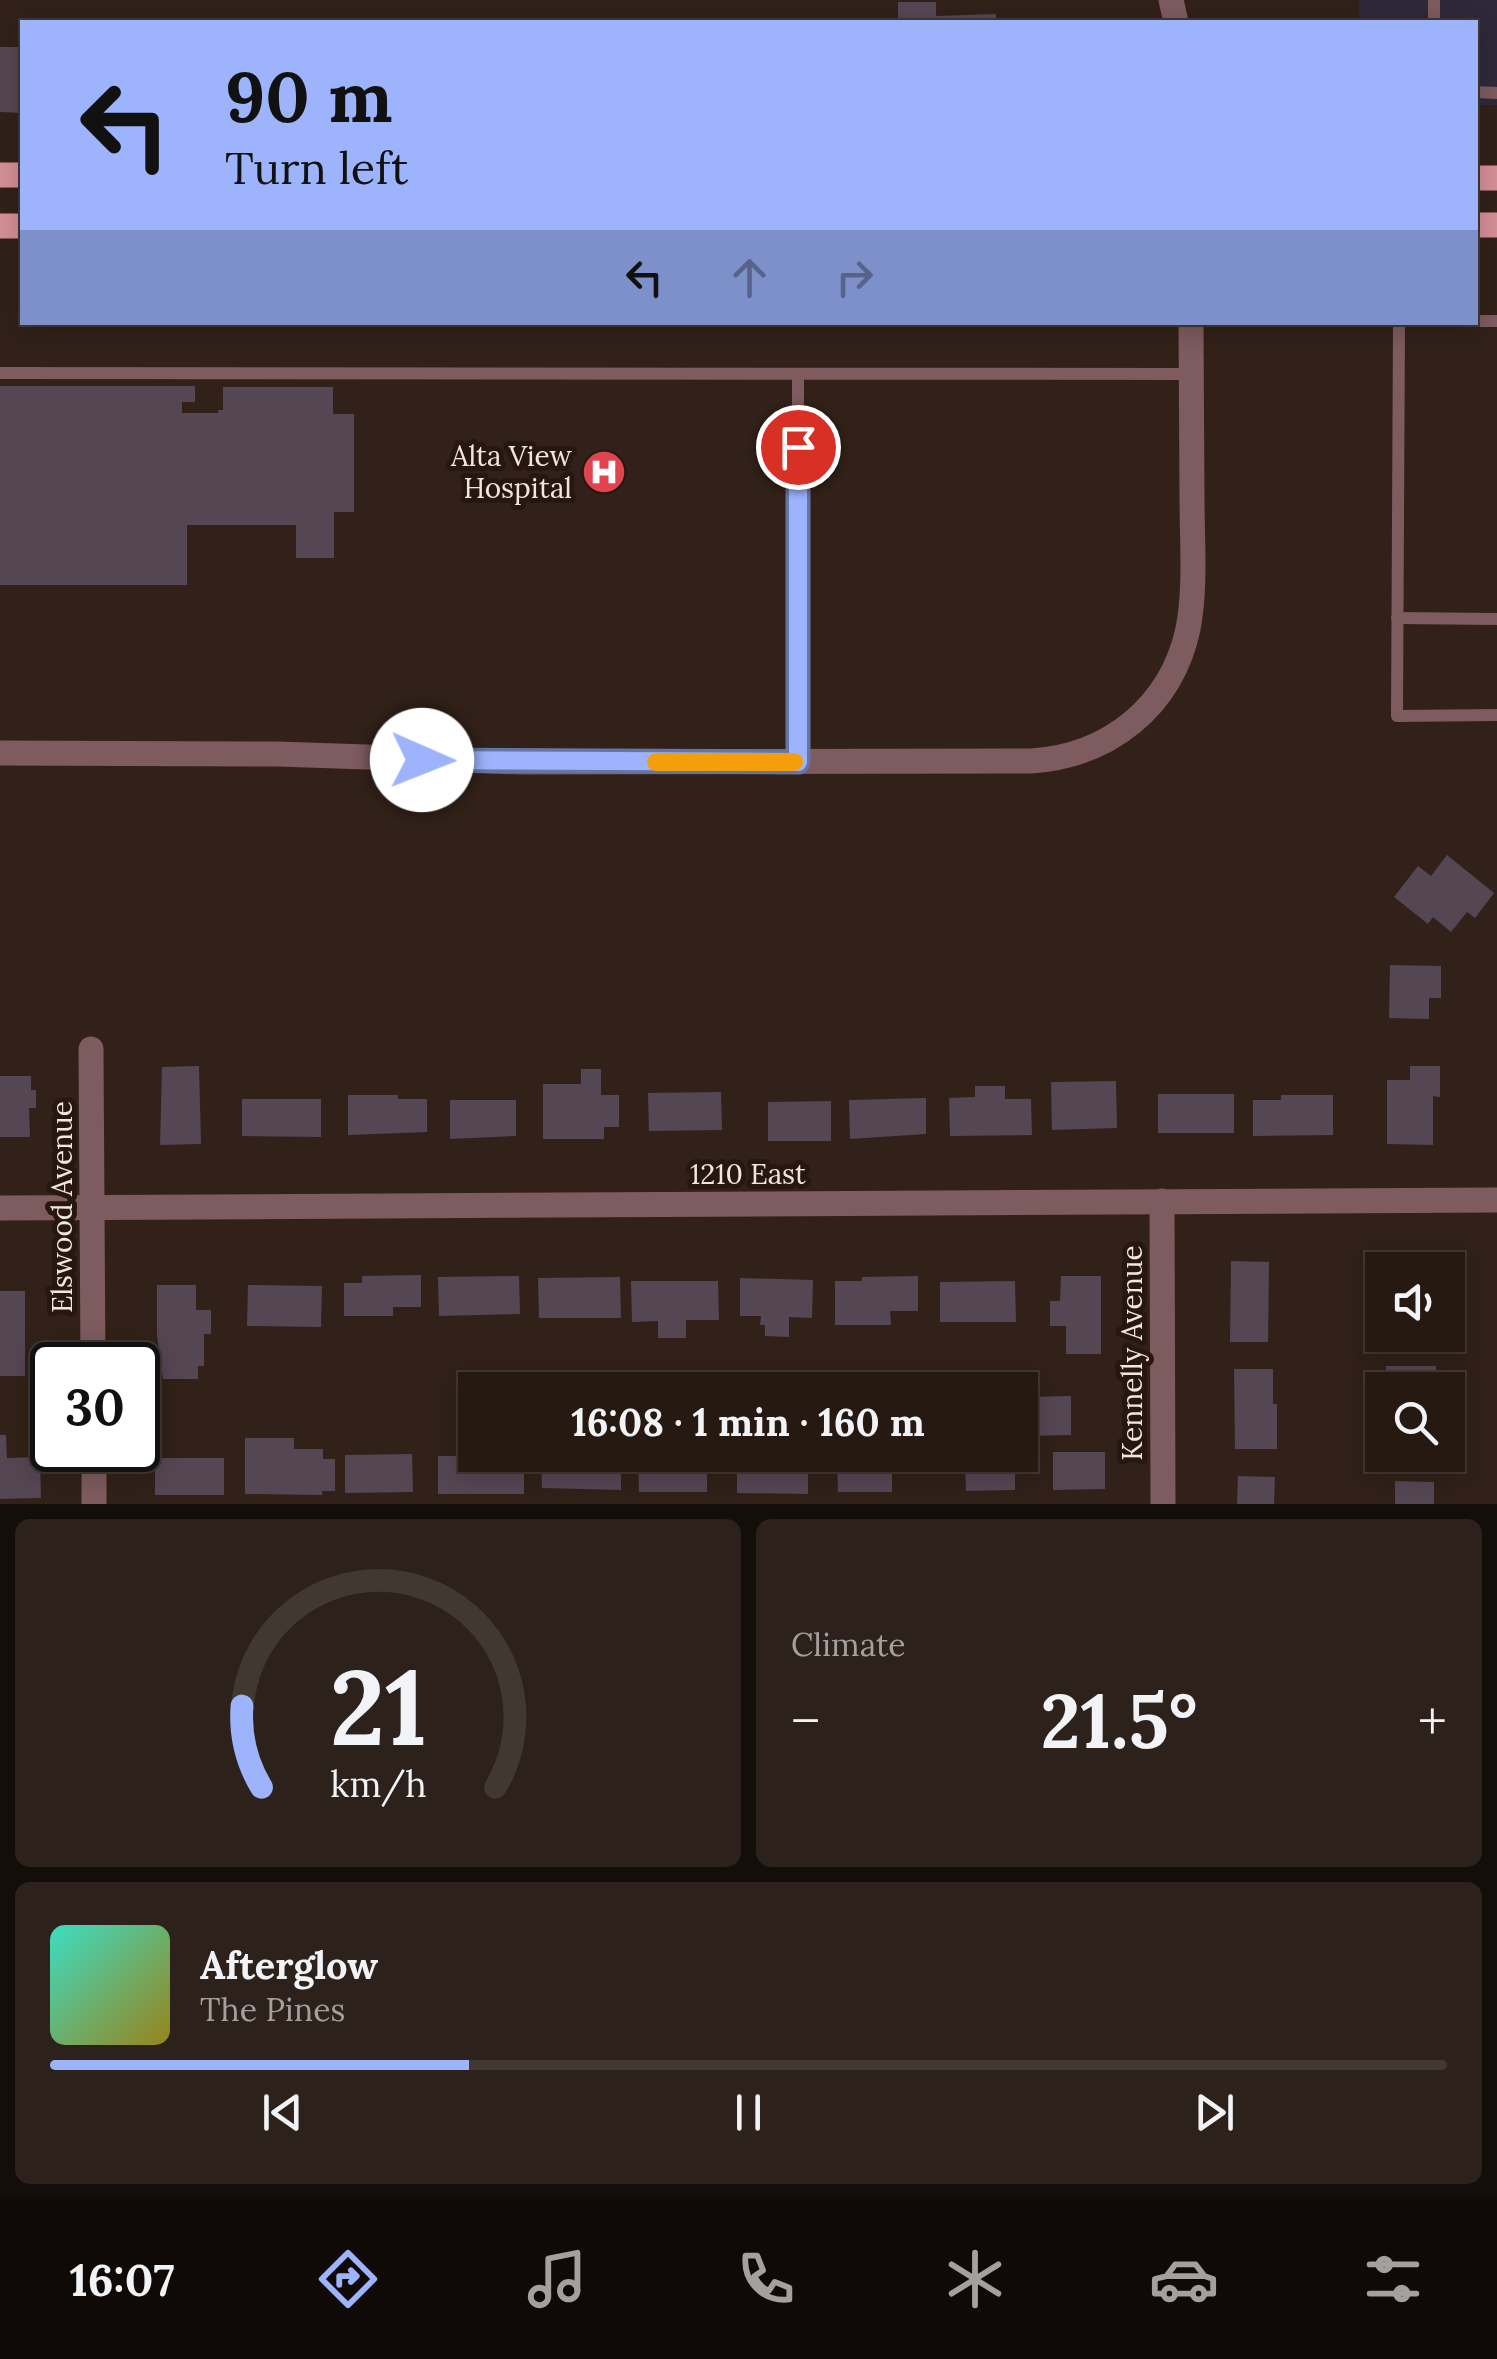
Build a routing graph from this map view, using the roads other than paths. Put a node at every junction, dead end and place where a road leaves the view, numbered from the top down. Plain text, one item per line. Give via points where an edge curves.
1 (1191, 325) edge
2 (1399, 325) edge
3 (0, 372) edge
4 (798, 374) junction
5 (1192, 374) junction
6 (1397, 618) junction
7 (1497, 619) edge
8 (1497, 716) edge
9 (0, 753) edge
10 (798, 762) junction
11 (91, 1049) dead end
12 (1497, 1200) edge
13 (1162, 1202) junction
14 (92, 1207) junction
15 (0, 1208) edge
16 (93, 1342) edge
17 (94, 1472) edge
18 (94, 1504) edge
19 (1163, 1504) edge

1 - 5 street
2 - 6 lane
3 - 4 lane
4 - 5 lane
4 - 10 lane
5 - 10 street via 1188,628 1169,679 1144,714 1102,744 1052,760
6 - 7 lane
6 - 8 lane via 1397,716
9 - 10 street
11 - 14 street, Elswood Avenue
12 - 13 street, 1210 East
13 - 14 street, 1210 East
13 - 19 street, Kennelly Avenue
14 - 15 street, 1210 East
14 - 16 street, Elswood Avenue
17 - 18 street

